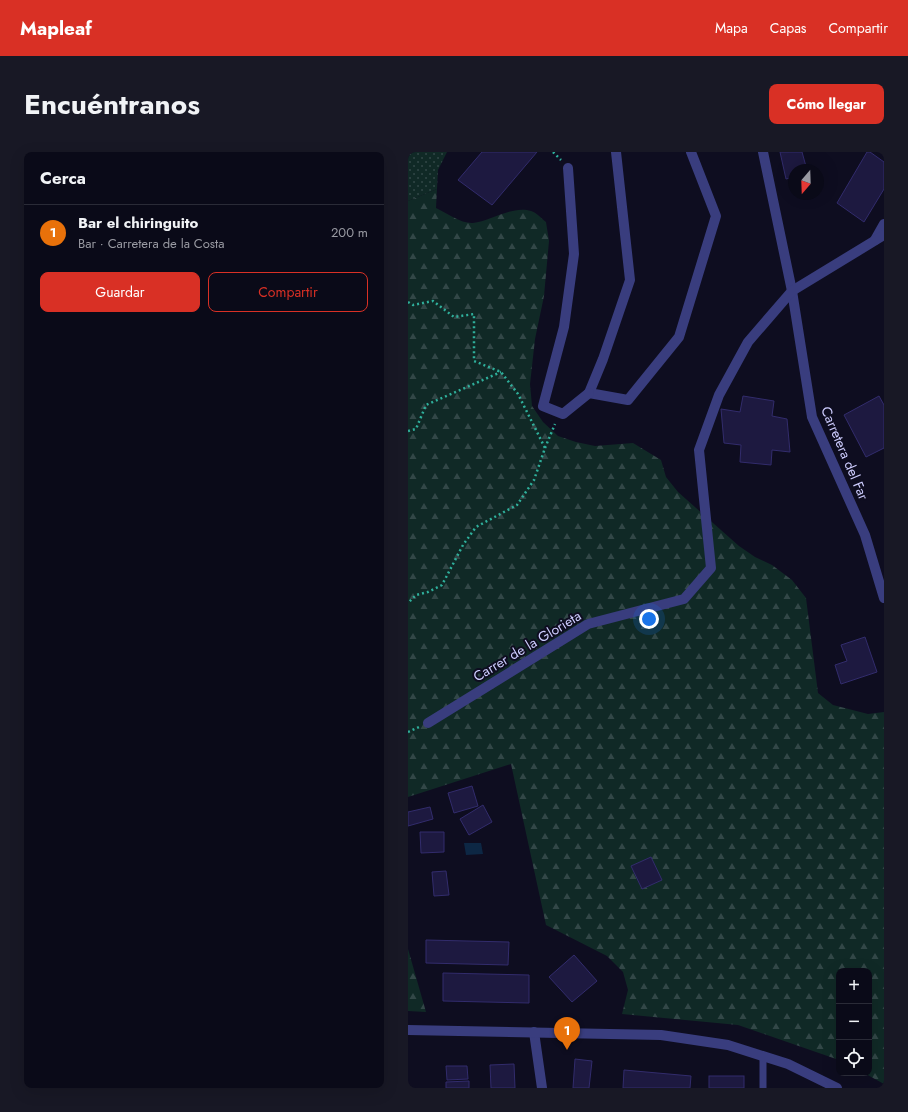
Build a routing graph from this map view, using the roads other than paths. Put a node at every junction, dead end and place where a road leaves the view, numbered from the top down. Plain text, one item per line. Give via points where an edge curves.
1 (616, 152) edge
2 (691, 152) edge
3 (763, 152) edge
4 (568, 168) dead end
5 (884, 224) edge
6 (879, 238) edge
7 (792, 291) junction
8 (589, 393) junction
9 (884, 598) edge
10 (428, 723) dead end
11 (408, 1030) edge
12 (534, 1032) junction
13 (763, 1056) junction
14 (542, 1088) edge
15 (763, 1088) edge
16 (837, 1088) edge

1 - 8 street via 630,280
2 - 8 street via 716,216 679,337 628,400
3 - 7 street, Carretera del Far
4 - 8 street via 574,254 564,327 543,406 563,414
5 - 6 street
6 - 7 street, Carrer de la Glorieta
7 - 9 street, Carretera del Far via 812,417 865,535
7 - 10 street, Carrer de la Glorieta via 748,342 718,396 698,450 711,568 684,599 588,624
11 - 12 street
12 - 13 street via 661,1035 728,1045
12 - 14 street
13 - 15 lane
13 - 16 street via 788,1064

